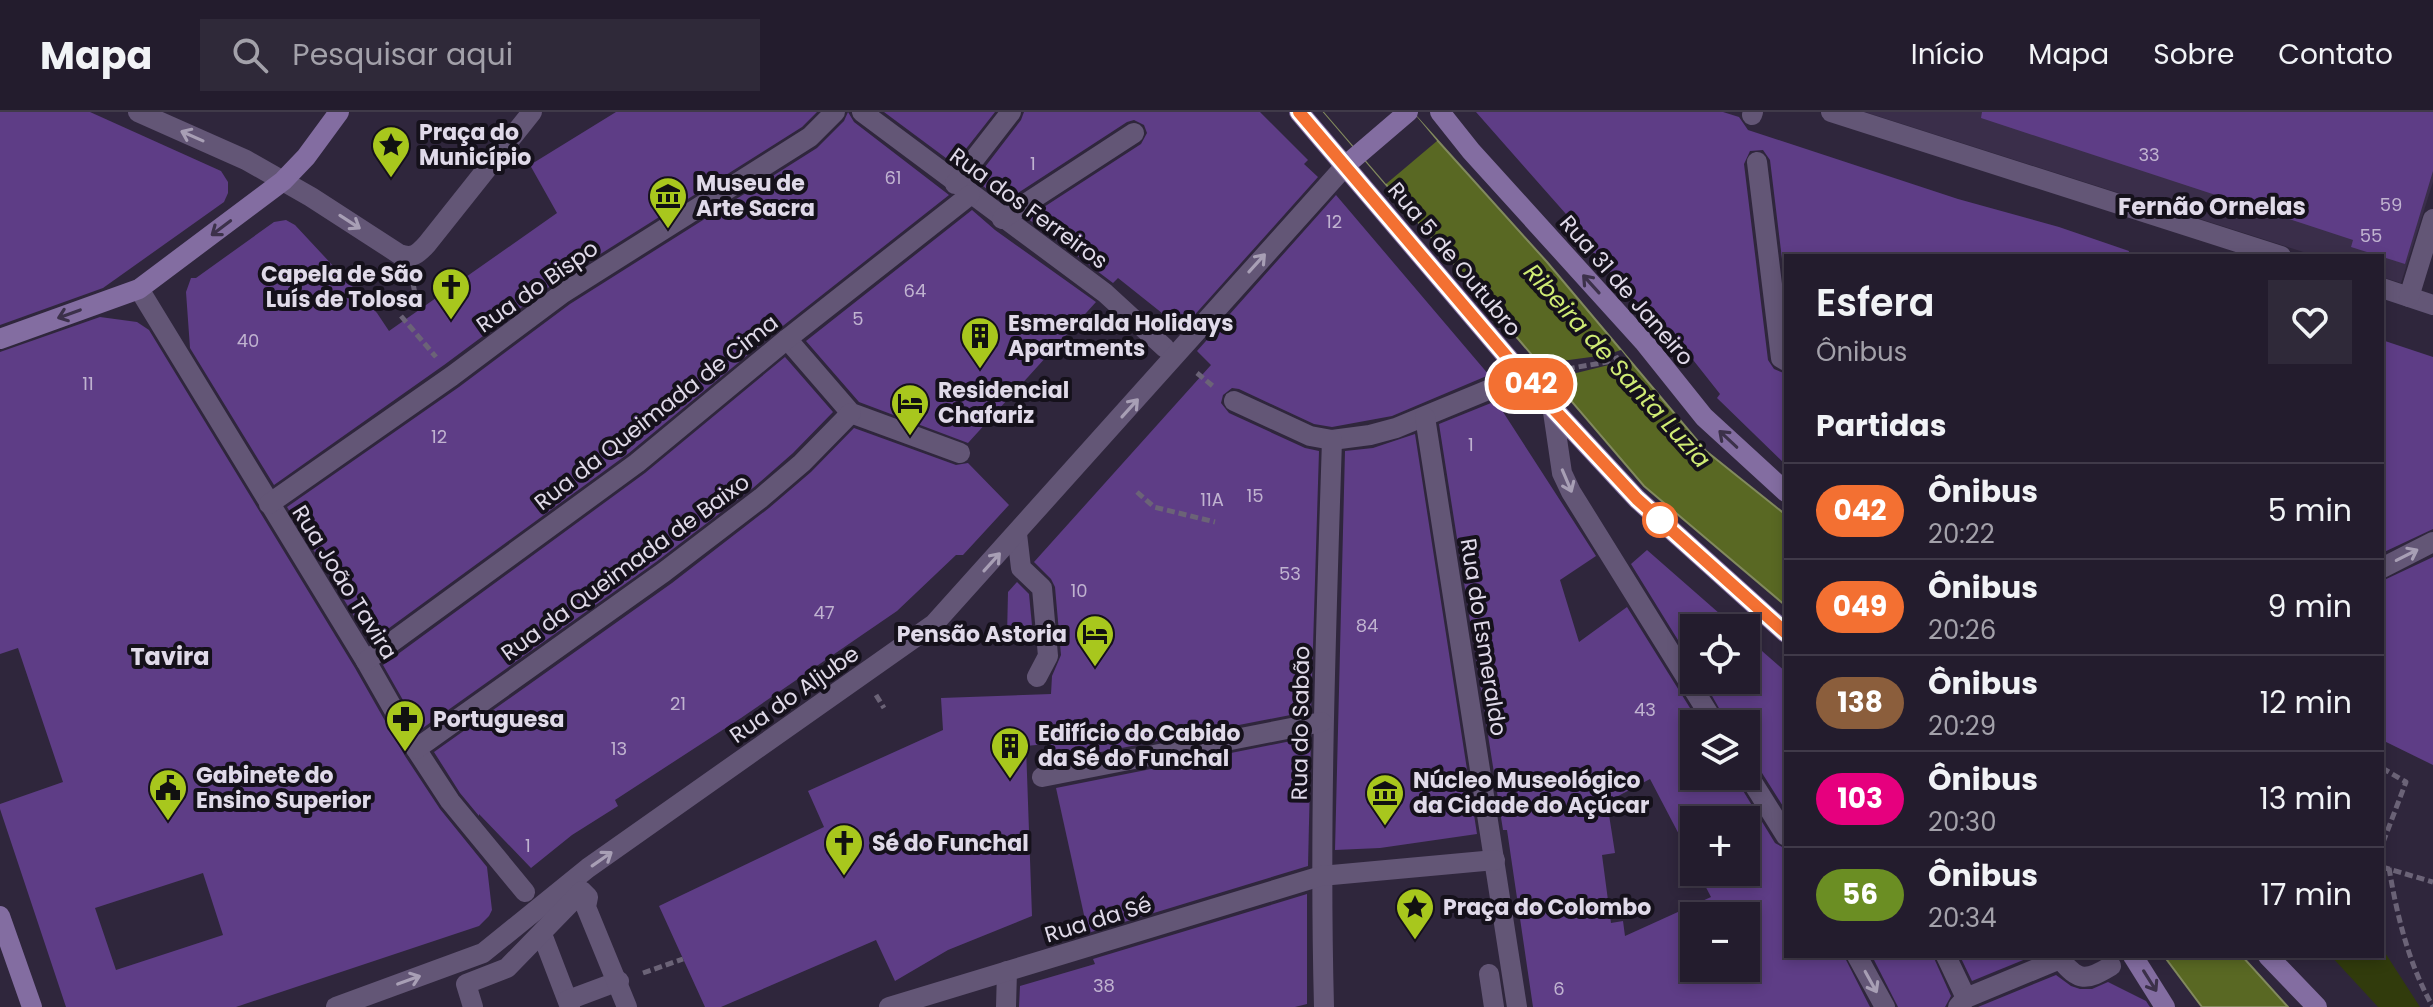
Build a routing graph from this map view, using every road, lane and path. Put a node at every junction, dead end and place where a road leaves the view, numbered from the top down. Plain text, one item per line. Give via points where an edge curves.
1 (138, 112) edge
2 (339, 112) edge
3 (532, 112) edge
4 (835, 112) edge
5 (862, 112) edge
6 (1011, 112) edge
7 (1299, 112) edge
8 (1408, 112) edge
9 (1440, 112) edge
10 (1831, 112) edge
11 (1134, 133) dead end
12 (1352, 159) junction
13 (1757, 162) dead end
14 (283, 181) junction
15 (963, 190) junction
16 (1002, 219) junction
17 (2433, 219) edge
18 (2275, 254) edge
19 (139, 289) junction
20 (2384, 289) edge
21 (2409, 297) junction
22 (2433, 305) edge
23 (401, 316) dead end
24 (0, 339) edge
25 (787, 339) junction
26 (1165, 348) dead end
27 (1625, 355) dead end
28 (1783, 360) edge
29 (1546, 373) dead end
30 (452, 376) junction
31 (1500, 385) dead end
32 (1234, 401) dead end
33 (1552, 405) junction
34 (851, 413) junction
35 (1425, 417) junction
36 (1332, 440) junction
37 (960, 453) dead end
38 (1784, 490) edge
39 (1137, 492) dead end
40 (269, 504) junction
41 (1215, 522) dead end
42 (1017, 534) junction
43 (2433, 542) edge
44 (2384, 567) edge
45 (1784, 631) edge
46 (366, 661) junction
47 (1037, 677) dead end
48 (876, 694) dead end
49 (884, 708) dead end
50 (1706, 710) edge
51 (1322, 722) junction
52 (416, 749) junction
53 (2384, 769) edge
54 (1042, 777) dead end
55 (1757, 790) edge
56 (1784, 833) edge
57 (2384, 840) edge
58 (1495, 860) junction
59 (2384, 865) edge
60 (1321, 876) junction
61 (2433, 882) edge
62 (525, 892) dead end
63 (0, 916) edge
64 (542, 934) junction
65 (1858, 958) edge
66 (1947, 958) edge
67 (2063, 958) edge
68 (2134, 958) edge
69 (2270, 958) edge
70 (683, 959) dead end
71 (2111, 966) dead end
72 (1007, 971) junction
73 (1489, 974) dead end
74 (618, 981) junction
75 (2430, 998) edge
76 (1962, 1002) edge
77 (569, 1004) edge
78 (32, 1007) edge
79 (336, 1007) edge
80 (473, 1007) edge
81 (627, 1007) edge
82 (889, 1007) edge
83 (1006, 1007) edge
84 (1324, 1007) edge
85 (1494, 1007) edge
86 (1517, 1007) edge
87 (1885, 1007) edge
88 (2165, 1007) edge
89 (2317, 1007) edge
90 (2433, 1007) edge

14 -> 1 street
2 - 14 main road
14 -> 3 street via 399,254 418,255
4 - 30 street, Rua do Bispo via 810,137 563,293
5 - 15 street, Rua dos Ferreiros
6 - 15 street, Rua da Queimada de Cima
7 - 12 main road, Rua 5 de Outubro
8 - 12 main road
38 -> 9 main road, Rua 31 de Janeiro via 1704,417
10 - 18 street
11 - 16 street
12 - 33 main road, Rua 5 de Outubro
42 -> 12 street, Rua do Aljube
13 - 28 street
14 -> 19 main road
15 - 16 street, Rua dos Ferreiros
15 - 25 street, Rua da Queimada de Cima
16 - 26 street, Rua dos Ferreiros via 1105,293
17 - 21 street
19 -> 24 main road
19 - 40 street, Rua João Tavira
20 - 21 street
21 - 22 street
23 - 30 path
25 - 34 street
25 - 46 street, Rua da Queimada de Cima via 637,463
27 - 29 path
30 - 40 street, Rua do Bispo
31 - 35 street
32 - 36 street via 1310,436
33 - 45 main road, Rua 5 de Outubro via 1637,499
33 -> 50 street via 1562,473 1571,492
34 - 37 street
34 - 52 street, Rua da Queimada de Baixo via 761,498
35 - 36 street via 1370,435
35 - 58 street, Rua do Esmeraldo
36 - 51 street, Rua do Sabão
39 - 41 path via 1154,507
40 - 46 street, Rua João Tavira
42 - 47 street via 1021,568 1042,588 1048,656
79 -> 42 street, Rua do Aljube via 483,953 588,868 934,624
44 -> 43 street
46 - 52 street, Rua João Tavira
48 - 49 path
51 - 54 street
51 - 60 street, Rua do Sabão
52 - 62 street, Rua João Tavira via 450,801
53 - 57 path via 2406,782
55 - 56 street
58 - 60 street, Rua da Sé
58 - 86 street, Rua do Esmeraldo
59 - 61 path
59 - 75 path via 2418,978
60 - 72 street, Rua da Sé
60 - 84 street, Rua do Sabão
63 - 78 main road
64 - 74 street via 582,891
64 - 77 street
64 - 80 street via 507,968 466,984
65 -> 87 street
66 - 76 street
67 - 71 street via 2081,978
67 - 76 street
68 -> 88 main road
69 - 89 main road
70 - 74 path
72 - 82 street, Rua da Sé
72 - 83 street
73 - 85 street
74 - 77 street
74 - 81 street
75 - 90 path

